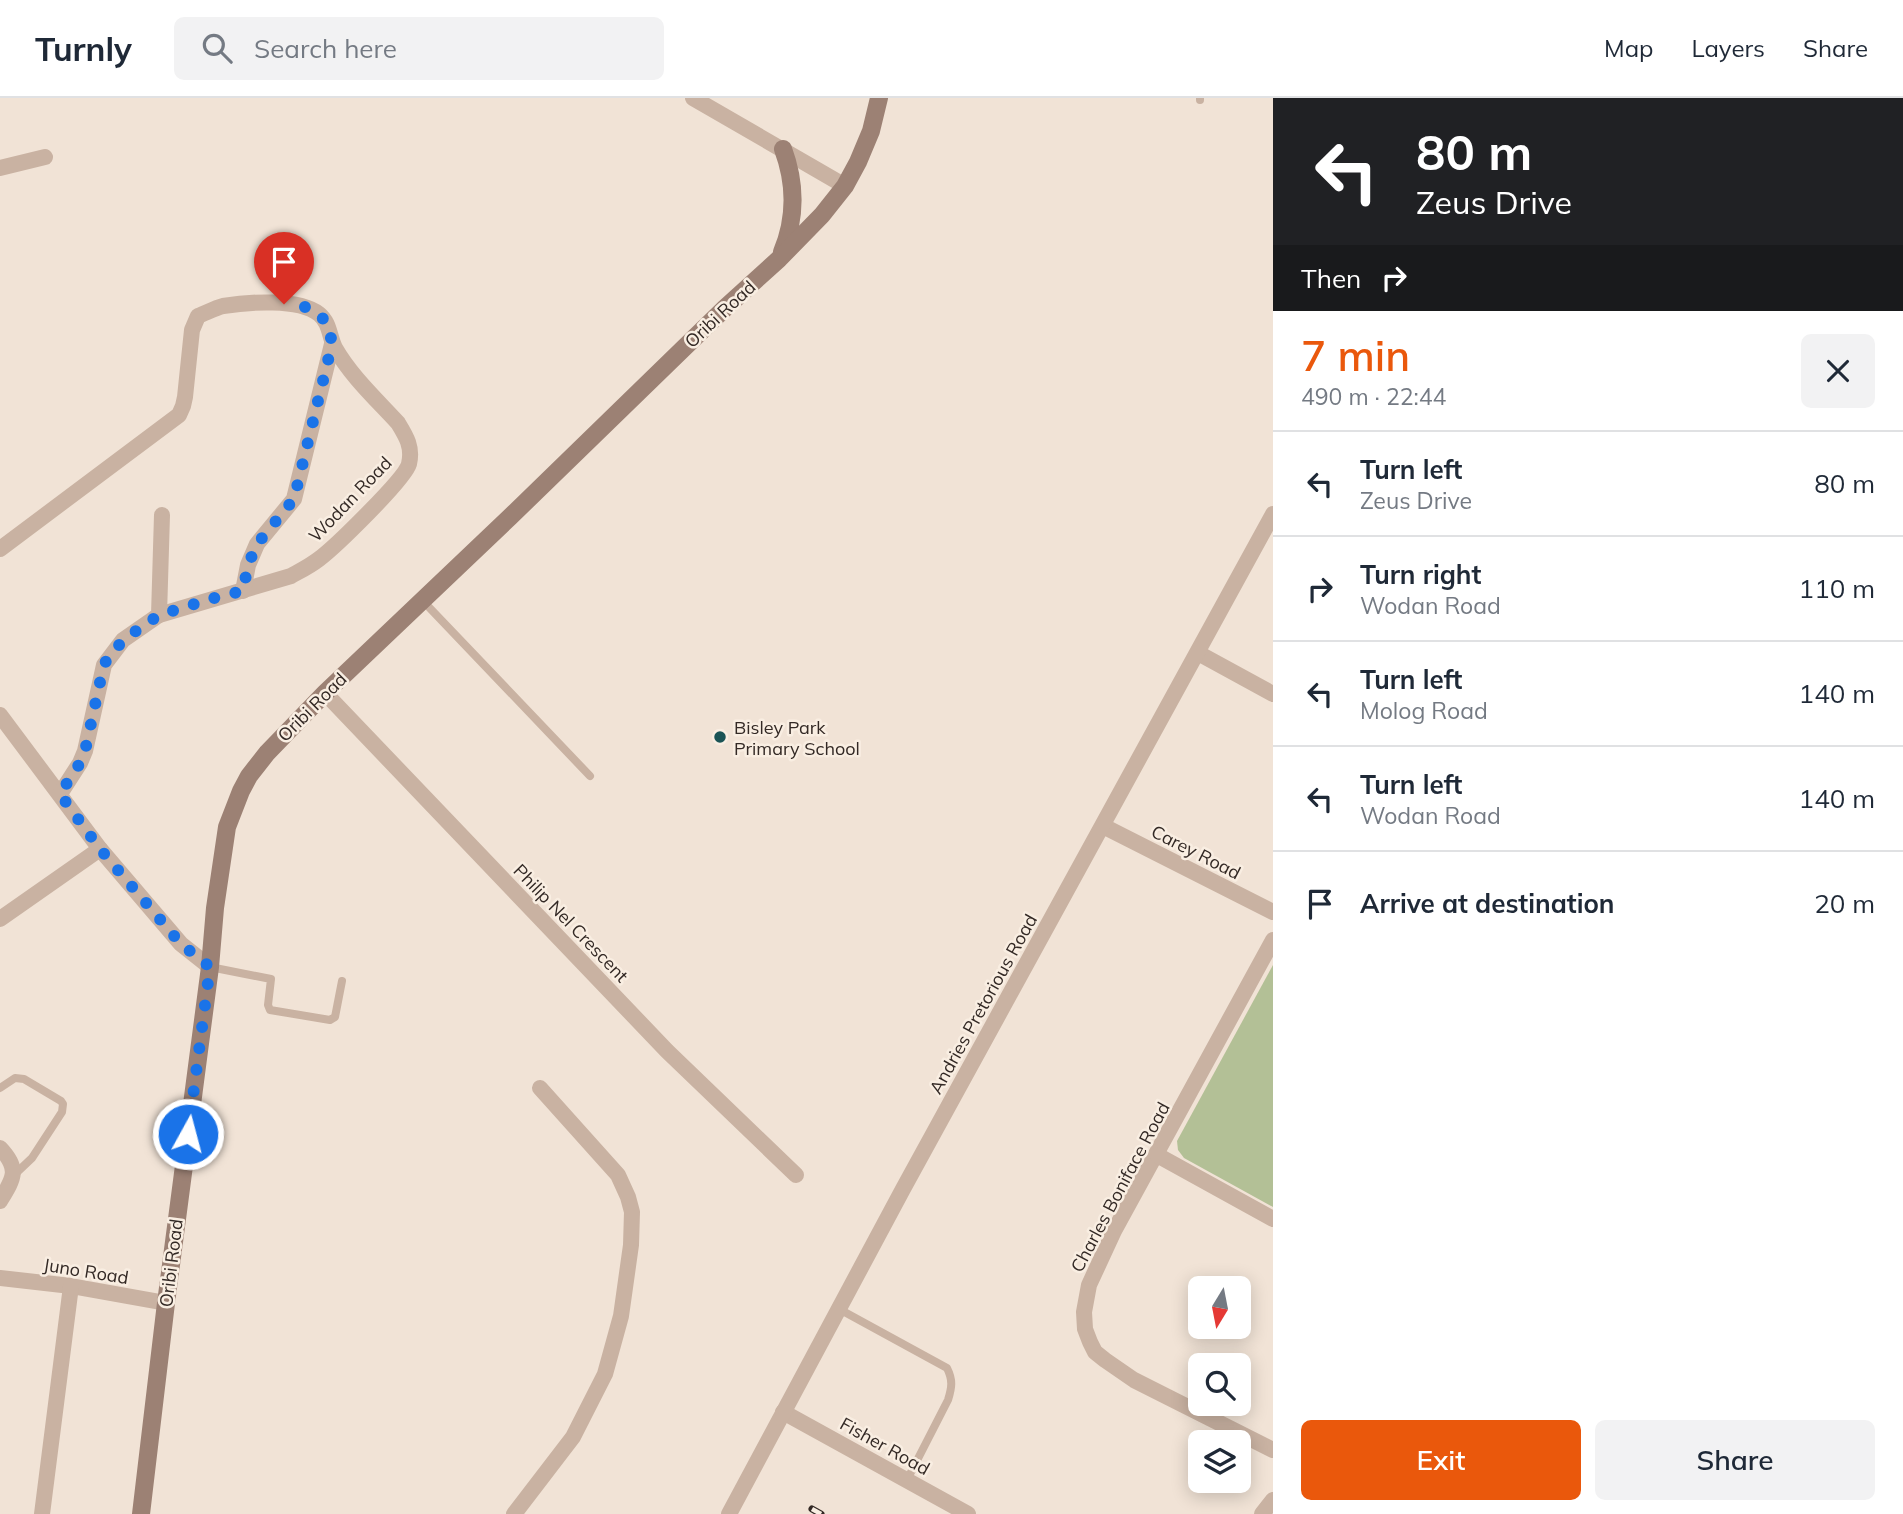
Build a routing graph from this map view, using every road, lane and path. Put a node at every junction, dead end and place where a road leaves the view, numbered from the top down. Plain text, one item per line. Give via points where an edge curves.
1 (693, 98) edge
2 (879, 98) edge
3 (783, 149) junction
4 (45, 157) dead end
5 (0, 168) edge
6 (845, 186) junction
7 (779, 259) junction
8 (332, 344) junction
9 (1273, 514) edge
10 (162, 515) dead end
11 (0, 549) edge
12 (243, 591) junction
13 (422, 600) junction
14 (159, 615) junction
15 (1198, 653) junction
16 (325, 693) junction
17 (1273, 694) edge
18 (3, 727) edge
19 (590, 776) dead end
20 (60, 794) junction
21 (1103, 826) junction
22 (100, 849) junction
23 (1273, 912) edge
24 (0, 919) edge
25 (1273, 940) edge
26 (210, 967) junction
27 (342, 981) dead end
28 (0, 1087) edge
29 (540, 1088) dead end
30 (5, 1153) edge
31 (1157, 1155) junction
32 (796, 1175) dead end
33 (13, 1176) junction
34 (0, 1201) edge
35 (1273, 1219) edge
36 (0, 1278) edge
37 (71, 1286) junction
38 (166, 1303) junction
39 (839, 1308) junction
40 (783, 1412) junction
41 (1273, 1450) edge
42 (907, 1480) junction
43 (1273, 1500) edge
44 (42, 1514) edge
45 (142, 1514) edge
46 (514, 1514) edge
47 (729, 1514) edge
48 (968, 1514) edge
49 (1262, 1514) edge

1 - 3 street
2 - 6 street, Oribi Road via 866,145
3 - 6 street
3 - 7 street via 793,204 788,239
4 - 5 street
6 - 7 street, Oribi Road
7 - 13 street, Oribi Road
8 - 11 street, Wodan Road via 321,315 309,307 266,303 221,306 198,316 178,415
8 - 12 street via 294,499 257,544
8 - 12 street, Wodan Road via 405,434 409,466 320,559 290,576
9 - 15 street, Andries Pretorious Road
10 - 14 street
12 - 14 street, Wodan Road
13 - 16 street, Oribi Road
13 - 19 lane
14 - 20 street, Wodan Road via 123,640 104,664 85,751
15 - 17 street
15 - 21 street, Andries Pretorious Road
16 - 26 street, Oribi Road via 267,752 233,808 218,886
16 - 32 street, Philip Nel Crescent via 667,1051
18 - 20 street
20 - 22 street
21 - 23 street, Carey Road
21 - 39 street, Andries Pretorious Road
22 - 24 street
22 - 26 street via 181,944
25 - 31 street, Charles Boniface Road
26 - 27 lane via 271,979 270,1010 330,1020 335,1017
26 - 38 street, Oribi Road
28 - 33 lane via 24,1079 63,1104 32,1158
29 - 46 street via 618,1174 632,1212 631,1245 621,1316 605,1374 573,1437
30 - 33 street
31 - 35 street
31 - 41 street, Charles Boniface Road via 1089,1284 1085,1329 1095,1352 1133,1380
33 - 34 street
36 - 37 street, Juno Road
37 - 38 street, Juno Road
37 - 44 street
38 - 45 street, Oribi Road
39 - 40 street, Andries Pretorious Road
39 - 42 lane via 947,1368 953,1378 948,1400
40 - 42 street, Fisher Road
40 - 47 street, Andries Pretorious Road
42 - 48 street, Fisher Road
43 - 49 street

